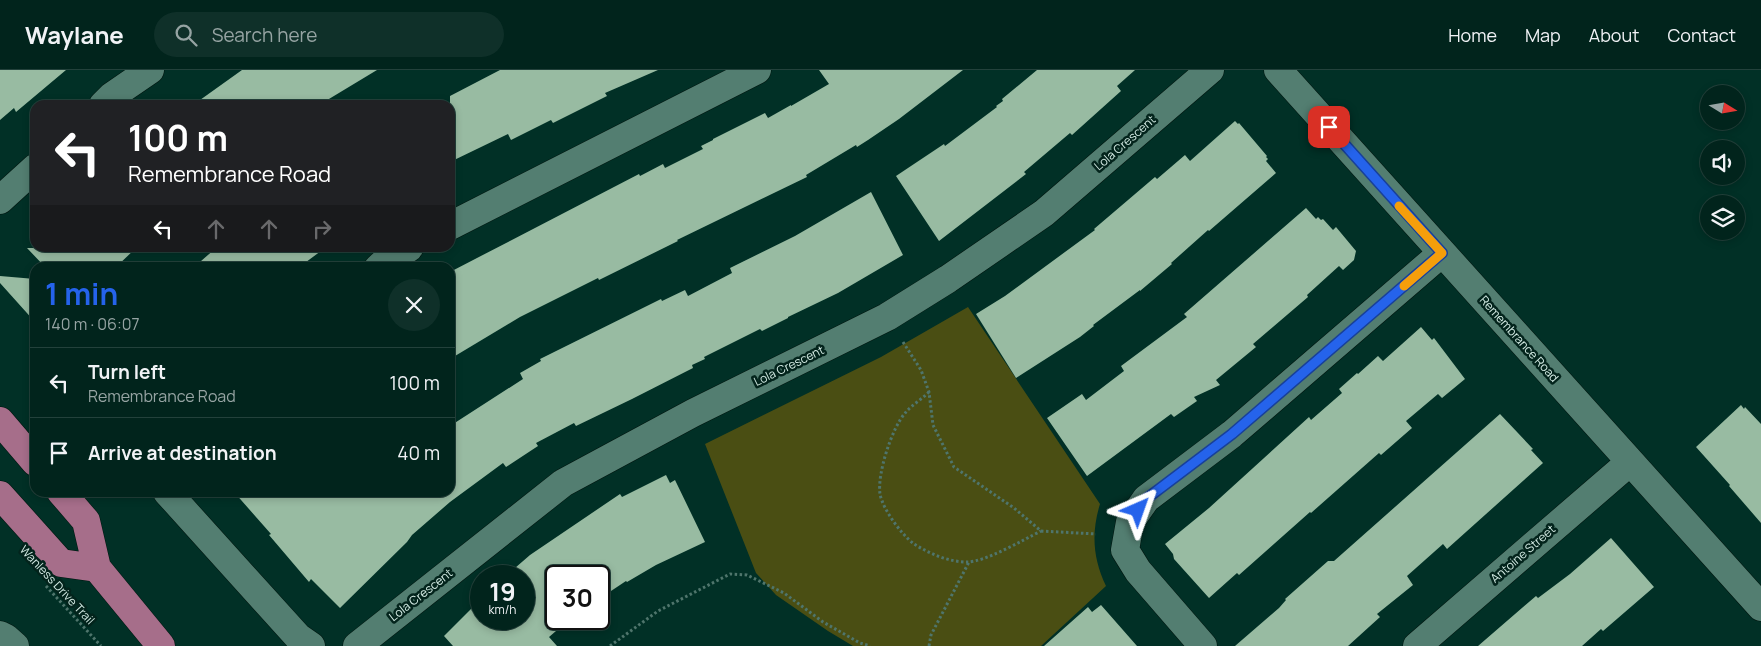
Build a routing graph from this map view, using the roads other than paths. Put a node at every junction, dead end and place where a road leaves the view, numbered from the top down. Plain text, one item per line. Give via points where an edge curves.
1 (150, 70) edge
2 (757, 70) edge
3 (1210, 70) edge
4 (1278, 70) edge
5 (108, 100) edge
6 (30, 173) edge
7 (0, 200) edge
8 (455, 223) edge
9 (401, 252) edge
10 (1442, 253) junction
11 (385, 262) edge
12 (0, 421) edge
13 (30, 456) edge
14 (1630, 462) junction
15 (0, 495) edge
16 (65, 497) edge
17 (171, 497) edge
18 (97, 568) junction
19 (1761, 608) edge
20 (0, 635) edge
21 (14, 646) edge
22 (161, 646) edge
23 (311, 646) edge
24 (356, 646) edge
25 (1203, 646) edge
26 (1417, 646) edge

1 - 5 street
2 - 8 street
3 - 24 street, Lola Crescent via 1044,213 948,279 886,317 693,413 564,483
4 - 10 street, Remembrance Road
6 - 7 street
9 - 11 street
10 - 14 street, Remembrance Road
10 - 25 street via 1232,434 1146,499 1130,522 1125,550 1138,571
12 - 13 main road
14 - 19 street, Remembrance Road
14 - 26 street, Antoine Street
15 - 18 main road via 62,563
16 - 18 main road via 86,521
17 - 23 street via 298,638
18 - 22 main road
20 - 21 street

